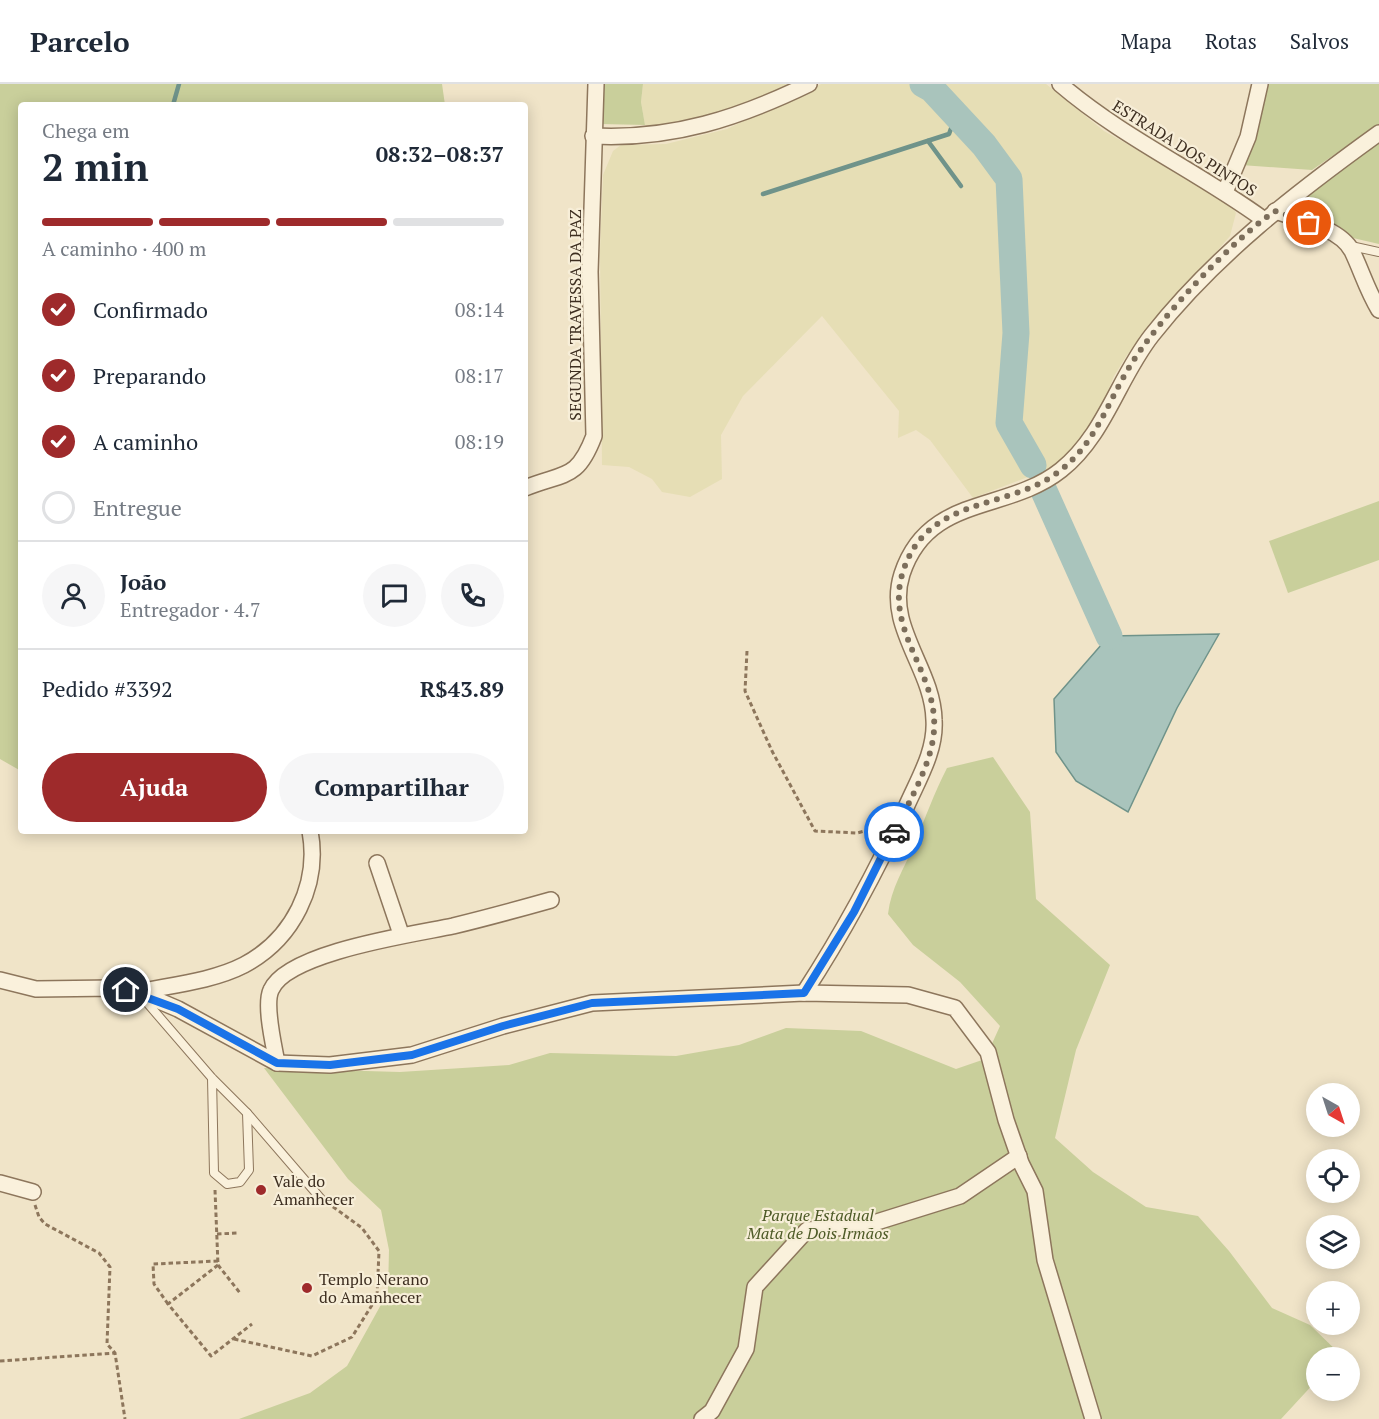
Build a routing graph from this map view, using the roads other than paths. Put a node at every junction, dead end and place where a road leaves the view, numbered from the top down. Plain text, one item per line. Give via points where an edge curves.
1 (596, 84) edge
2 (809, 84) edge
3 (1060, 84) edge
4 (1260, 84) edge
5 (1379, 133) edge
6 (593, 136) junction
7 (1225, 192) junction
8 (1269, 215) junction
9 (1345, 244) junction
10 (1379, 252) edge
11 (1379, 310) edge
12 (528, 487) edge
13 (310, 834) edge
14 (377, 863) dead end
15 (552, 900) dead end
16 (401, 934) junction
17 (0, 980) edge
18 (138, 992) junction
19 (804, 993) junction
20 (277, 1063) junction
21 (212, 1078) junction
22 (247, 1113) junction
23 (1019, 1156) junction
24 (0, 1184) edge
25 (33, 1192) road end
26 (322, 1200) road end
27 (702, 1419) edge
28 (1093, 1419) edge

1 - 6 street
2 - 6 street via 716,123 632,138
3 - 7 street, ESTRADA DOS PINTOS via 1132,139
4 - 7 street via 1248,137
5 - 8 street
6 - 12 street, SEGUNDA TRAVESSA DA PAZ via 590,272 594,436 585,457 573,471
7 - 8 street, ESTRADA DOS PINTOS
8 - 9 street, ESTRADA DOS PINTOS via 1326,228
8 - 19 street via 1152,335 1130,366 1102,422 1060,471 1030,488 951,514 928,531 913,550 897,596 901,622 932,699 934,720 929,756 854,912
9 - 10 lane
9 - 11 street via 1351,249 1365,287
13 - 18 street via 313,859 302,904 288,929 268,950 225,973
14 - 16 street
15 - 16 street
16 - 20 street via 342,949 280,978 271,988 269,1001
17 - 18 street via 36,989 114,988
18 - 20 street via 178,1009
18 - 21 lane
19 - 20 street via 592,1003 412,1055 330,1065
19 - 23 street via 908,995 955,1008 988,1052
21 - 22 lane
21 - 22 lane via 214,1173 226,1184 240,1182 249,1170
22 - 26 lane
23 - 27 street via 960,1196 864,1226 807,1230 755,1287 746,1349 712,1411
23 - 28 street via 1035,1191 1045,1260
24 - 25 street

